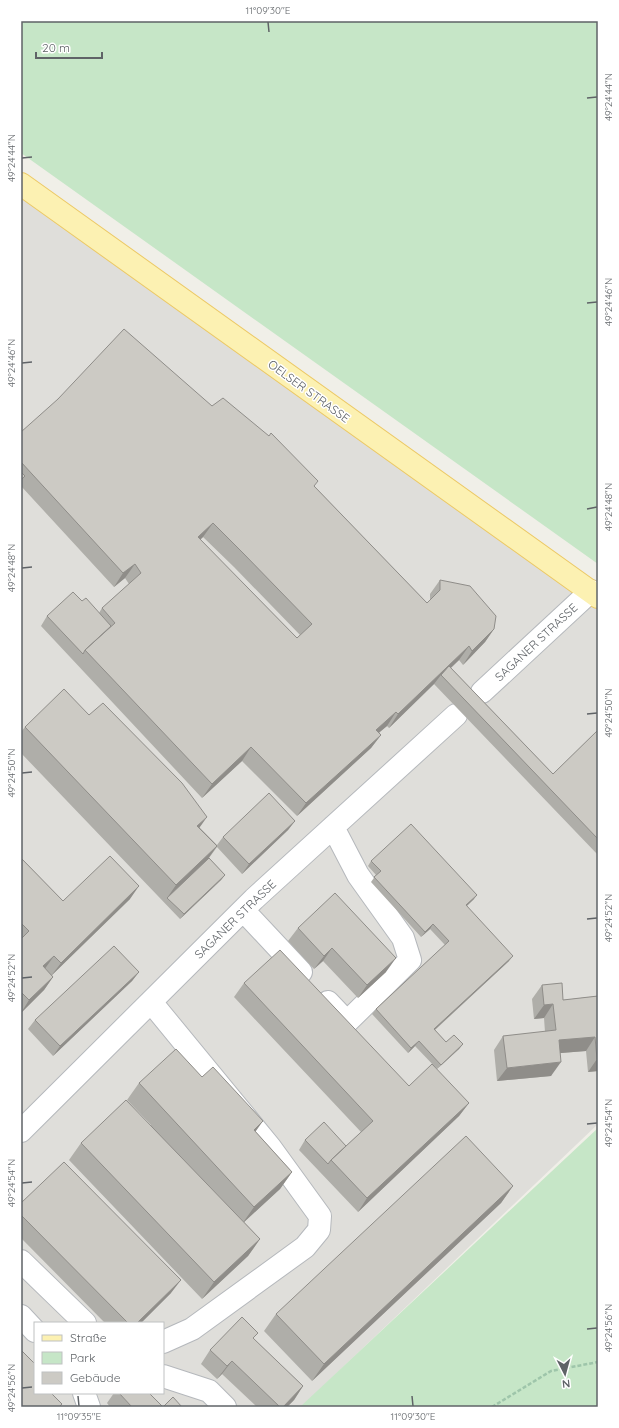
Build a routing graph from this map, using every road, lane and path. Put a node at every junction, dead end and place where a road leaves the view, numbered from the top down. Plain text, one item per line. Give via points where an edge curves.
1 (21, 184) edge
2 (594, 594) edge
3 (482, 692) dead end
4 (456, 715) dead end
5 (333, 827) junction
6 (243, 910) junction
7 (150, 1002) junction
8 (21, 1131) edge
9 (21, 1261) edge
10 (21, 1316) edge
11 (84, 1322) edge
12 (34, 1330) edge
13 (164, 1342) edge
14 (598, 1362) edge
15 (164, 1376) edge
16 (84, 1394) edge
17 (89, 1407) edge
18 (225, 1407) edge
19 (492, 1407) edge

1 - 2 main road, OELSER STRASSE
2 - 3 street, SAGANER STRASSE
4 - 5 street, SAGANER STRASSE
5 - 6 street, SAGANER STRASSE
5 - 6 street via 358,875 403,938 410,960 347,1022
6 - 7 street, SAGANER STRASSE
7 - 8 street, SAGANER STRASSE
7 - 13 street via 270,1147 320,1216 318,1230 305,1247 192,1329
9 - 11 street
10 - 12 street
14 - 19 path via 551,1371
15 - 18 street via 209,1391
16 - 17 street

